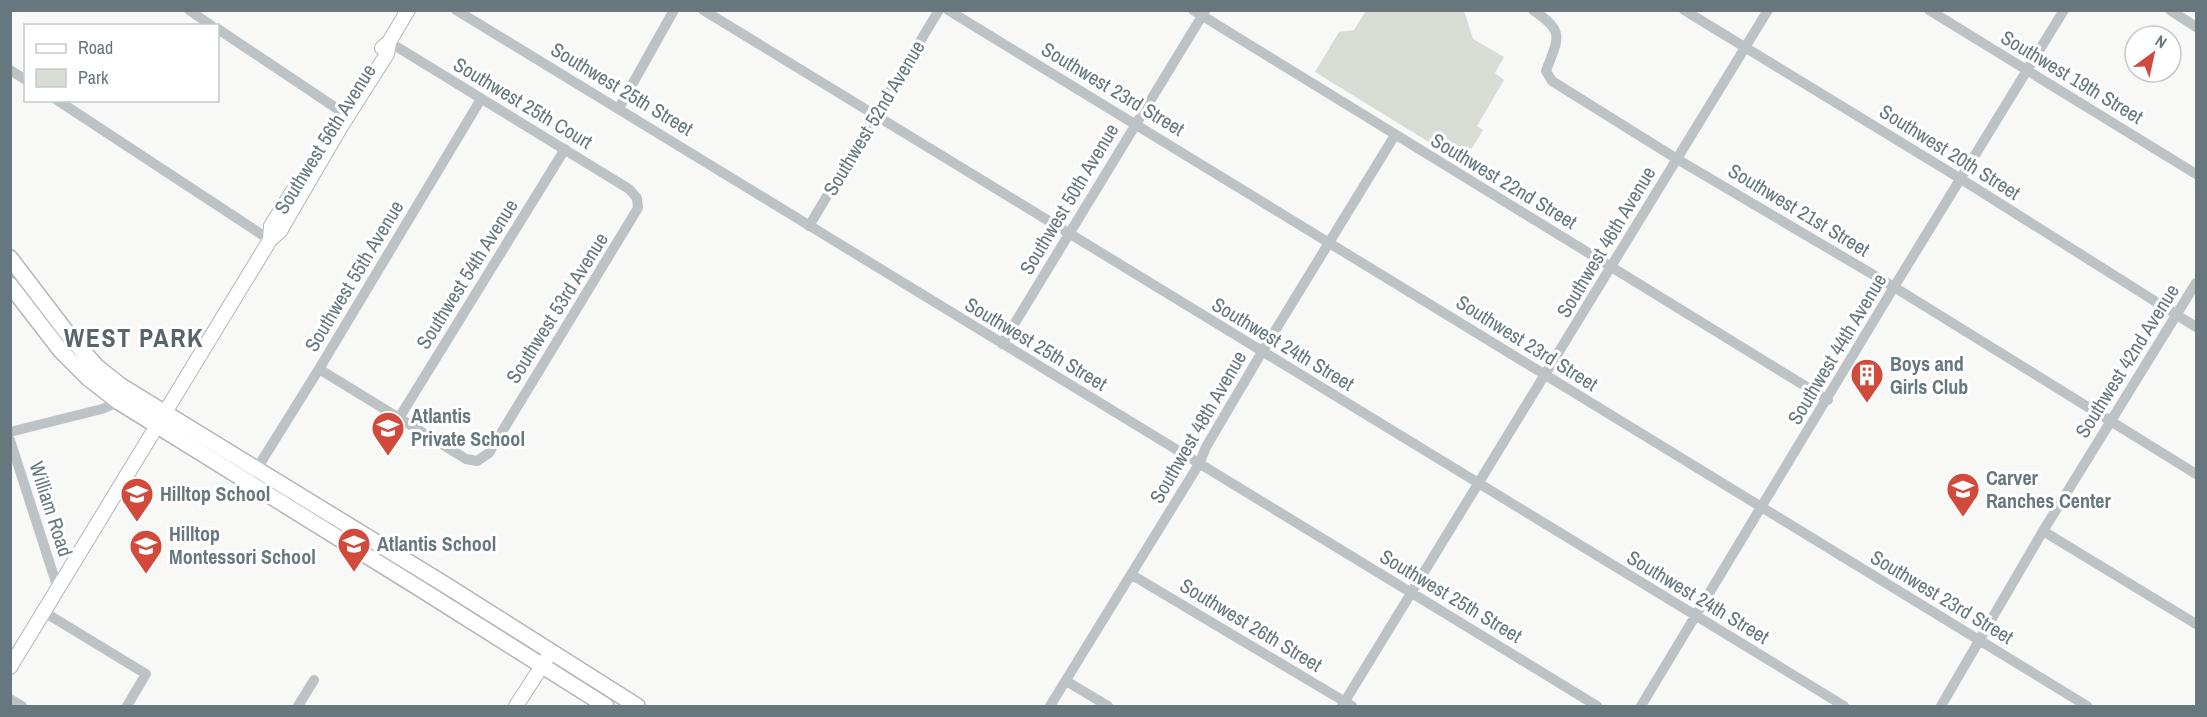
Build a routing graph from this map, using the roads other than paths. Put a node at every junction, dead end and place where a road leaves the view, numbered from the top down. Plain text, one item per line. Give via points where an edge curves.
1 (189, 10) edge
2 (408, 10) edge
3 (456, 10) edge
4 (674, 10) edge
5 (703, 10) edge
6 (939, 10) edge
7 (948, 10) edge
8 (1533, 10) edge
9 (1684, 10) edge
10 (1768, 10) edge
11 (1929, 10) edge
12 (2064, 10) edge
13 (2170, 10) edge
14 (1200, 12) edge
15 (209, 24) edge
16 (2196, 27) edge
17 (219, 30) edge
18 (389, 42) junction
19 (1745, 48) junction
20 (10, 70) edge
21 (2027, 70) junction
22 (24, 79) edge
23 (481, 99) junction
24 (60, 102) edge
25 (619, 108) junction
26 (345, 114) junction
27 (876, 116) junction
28 (1136, 124) junction
29 (1395, 135) junction
30 (565, 149) junction
31 (1677, 159) junction
32 (2196, 174) edge
33 (1961, 179) junction
34 (637, 198) joint
35 (809, 226) junction
36 (1069, 234) junction
37 (270, 240) junction
38 (1330, 243) junction
39 (10, 258) edge
40 (1612, 268) junction
41 (10, 274) edge
42 (2196, 283) edge
43 (28, 284) junction
44 (10, 285) edge
45 (1894, 287) junction
46 (2177, 315) junction
47 (2196, 327) edge
48 (1002, 345) junction
49 (1262, 352) junction
50 (319, 369) junction
51 (1546, 375) junction
52 (1828, 400) junction
53 (119, 402) junction
54 (399, 418) junction
55 (161, 420) junction
56 (2111, 421) junction
57 (10, 432) edge
58 (10, 440) edge
59 (1199, 464) junction
60 (256, 470) junction
61 (2196, 474) edge
62 (1478, 484) junction
63 (1762, 508) junction
64 (2043, 531) junction
65 (1132, 575) junction
66 (58, 589) junction
67 (1412, 593) junction
68 (44, 612) junction
69 (1696, 617) junction
70 (2196, 624) edge
71 (1979, 641) junction
72 (551, 652) junction
73 (543, 666) junction
74 (10, 667) edge
75 (314, 680) dead end
76 (1066, 681) junction
77 (10, 699) edge
78 (1347, 705) edge
79 (22, 706) edge
80 (129, 706) edge
81 (298, 706) edge
82 (516, 706) edge
83 (606, 706) edge
84 (637, 706) edge
85 (1050, 706) edge
86 (1108, 706) edge
87 (1597, 706) edge
88 (1641, 706) edge
89 (1844, 706) edge
90 (1941, 706) edge
91 (2087, 706) edge

1 - 15 street
2 - 18 street, Southwest 56th Avenue
3 - 25 street, Southwest 25th Street
4 - 25 street
5 - 27 street, Southwest 24th Street
6 - 27 street, Southwest 52nd Avenue
7 - 28 street, Southwest 23rd Street
8 - 31 street, Southwest 21st Street via 1556,29 1557,39 1546,71 1552,81
9 - 19 street, Southwest 20th Street
10 - 19 street, Southwest 46th Avenue
11 - 21 street, Southwest 19th Street
12 - 21 street, Southwest 44th Avenue
13 - 16 street
14 - 28 street, Southwest 50th Avenue
14 - 29 street, Southwest 22nd Street
17 - 26 street
18 - 23 street, Southwest 25th Court
18 - 26 street, Southwest 56th Avenue via 387,54
19 - 31 street, Southwest 46th Avenue
19 - 33 street, Southwest 20th Street
20 - 22 street
21 - 32 street, Southwest 19th Street
21 - 33 street, Southwest 44th Avenue
23 - 30 street, Southwest 25th Court
23 - 50 street, Southwest 55th Avenue
24 - 37 street
25 - 35 street, Southwest 25th Street
26 - 37 street, Southwest 56th Avenue via 280,231
27 - 35 street, Southwest 52nd Avenue
27 - 36 street, Southwest 24th Street
28 - 36 street, Southwest 50th Avenue
28 - 38 street, Southwest 23rd Street
29 - 38 street, Southwest 48th Avenue
29 - 40 street, Southwest 22nd Street
30 - 34 street, Southwest 25th Court
30 - 54 street, Southwest 54th Avenue
31 - 40 street, Southwest 46th Avenue
31 - 45 street, Southwest 21st Street
33 - 45 street, Southwest 44th Avenue
33 - 46 street, Southwest 20th Street
34 - 54 street, Southwest 53rd Avenue via 634,216 489,453 477,461 466,459
35 - 48 street, Southwest 25th Street
36 - 48 street, Southwest 50th Avenue
36 - 49 street, Southwest 24th Street
37 - 55 street, Southwest 56th Avenue
38 - 49 street, Southwest 48th Avenue
38 - 51 street, Southwest 23rd Street
39 - 43 main road
40 - 51 street, Southwest 46th Avenue
40 - 52 street, Southwest 22nd Street
41 - 43 main road
42 - 46 street, Southwest 42nd Avenue
43 - 55 main road via 97,367
44 - 53 main road via 61,351
45 - 52 street, Southwest 44th Avenue
45 - 56 street, Southwest 21st Street
46 - 47 street, Southwest 20th Street
46 - 56 street, Southwest 42nd Avenue
48 - 59 street, Southwest 25th Street
49 - 59 street, Southwest 48th Avenue
49 - 62 street, Southwest 24th Street
50 - 54 street
50 - 60 street, Southwest 55th Avenue
51 - 62 street, Southwest 46th Avenue
51 - 63 street, Southwest 23rd Street
52 - 63 street, Southwest 44th Avenue
53 - 55 main road
53 - 57 street
55 - 60 main road
55 - 66 street, Southwest 56th Avenue
55 - 73 main road
56 - 61 street, Southwest 21st Street
56 - 64 street, Southwest 42nd Avenue
58 - 66 street, William Road
59 - 65 street, Southwest 48th Avenue
59 - 67 street, Southwest 25th Street
60 - 72 main road
62 - 67 street, Southwest 46th Avenue
62 - 69 street, Southwest 24th Street
63 - 69 street, Southwest 44th Avenue
63 - 71 street, Southwest 23rd Street
64 - 70 street
64 - 71 street, Southwest 42nd Avenue
65 - 76 street, Southwest 48th Avenue
65 - 78 street, Southwest 26th Street
66 - 68 street, Southwest 56th Avenue
67 - 78 street, Southwest 46th Avenue
67 - 87 street, Southwest 25th Street
68 - 74 street, Southwest 56th Avenue
68 - 80 street via 146,674
69 - 88 street, Southwest 44th Avenue
69 - 89 street, Southwest 24th Street
71 - 90 street, Southwest 42nd Avenue
71 - 91 street, Southwest 23rd Street
72 - 73 street
72 - 84 main road
73 - 82 street
73 - 83 main road
75 - 81 street
76 - 85 street, Southwest 48th Avenue
76 - 86 street
77 - 79 street

